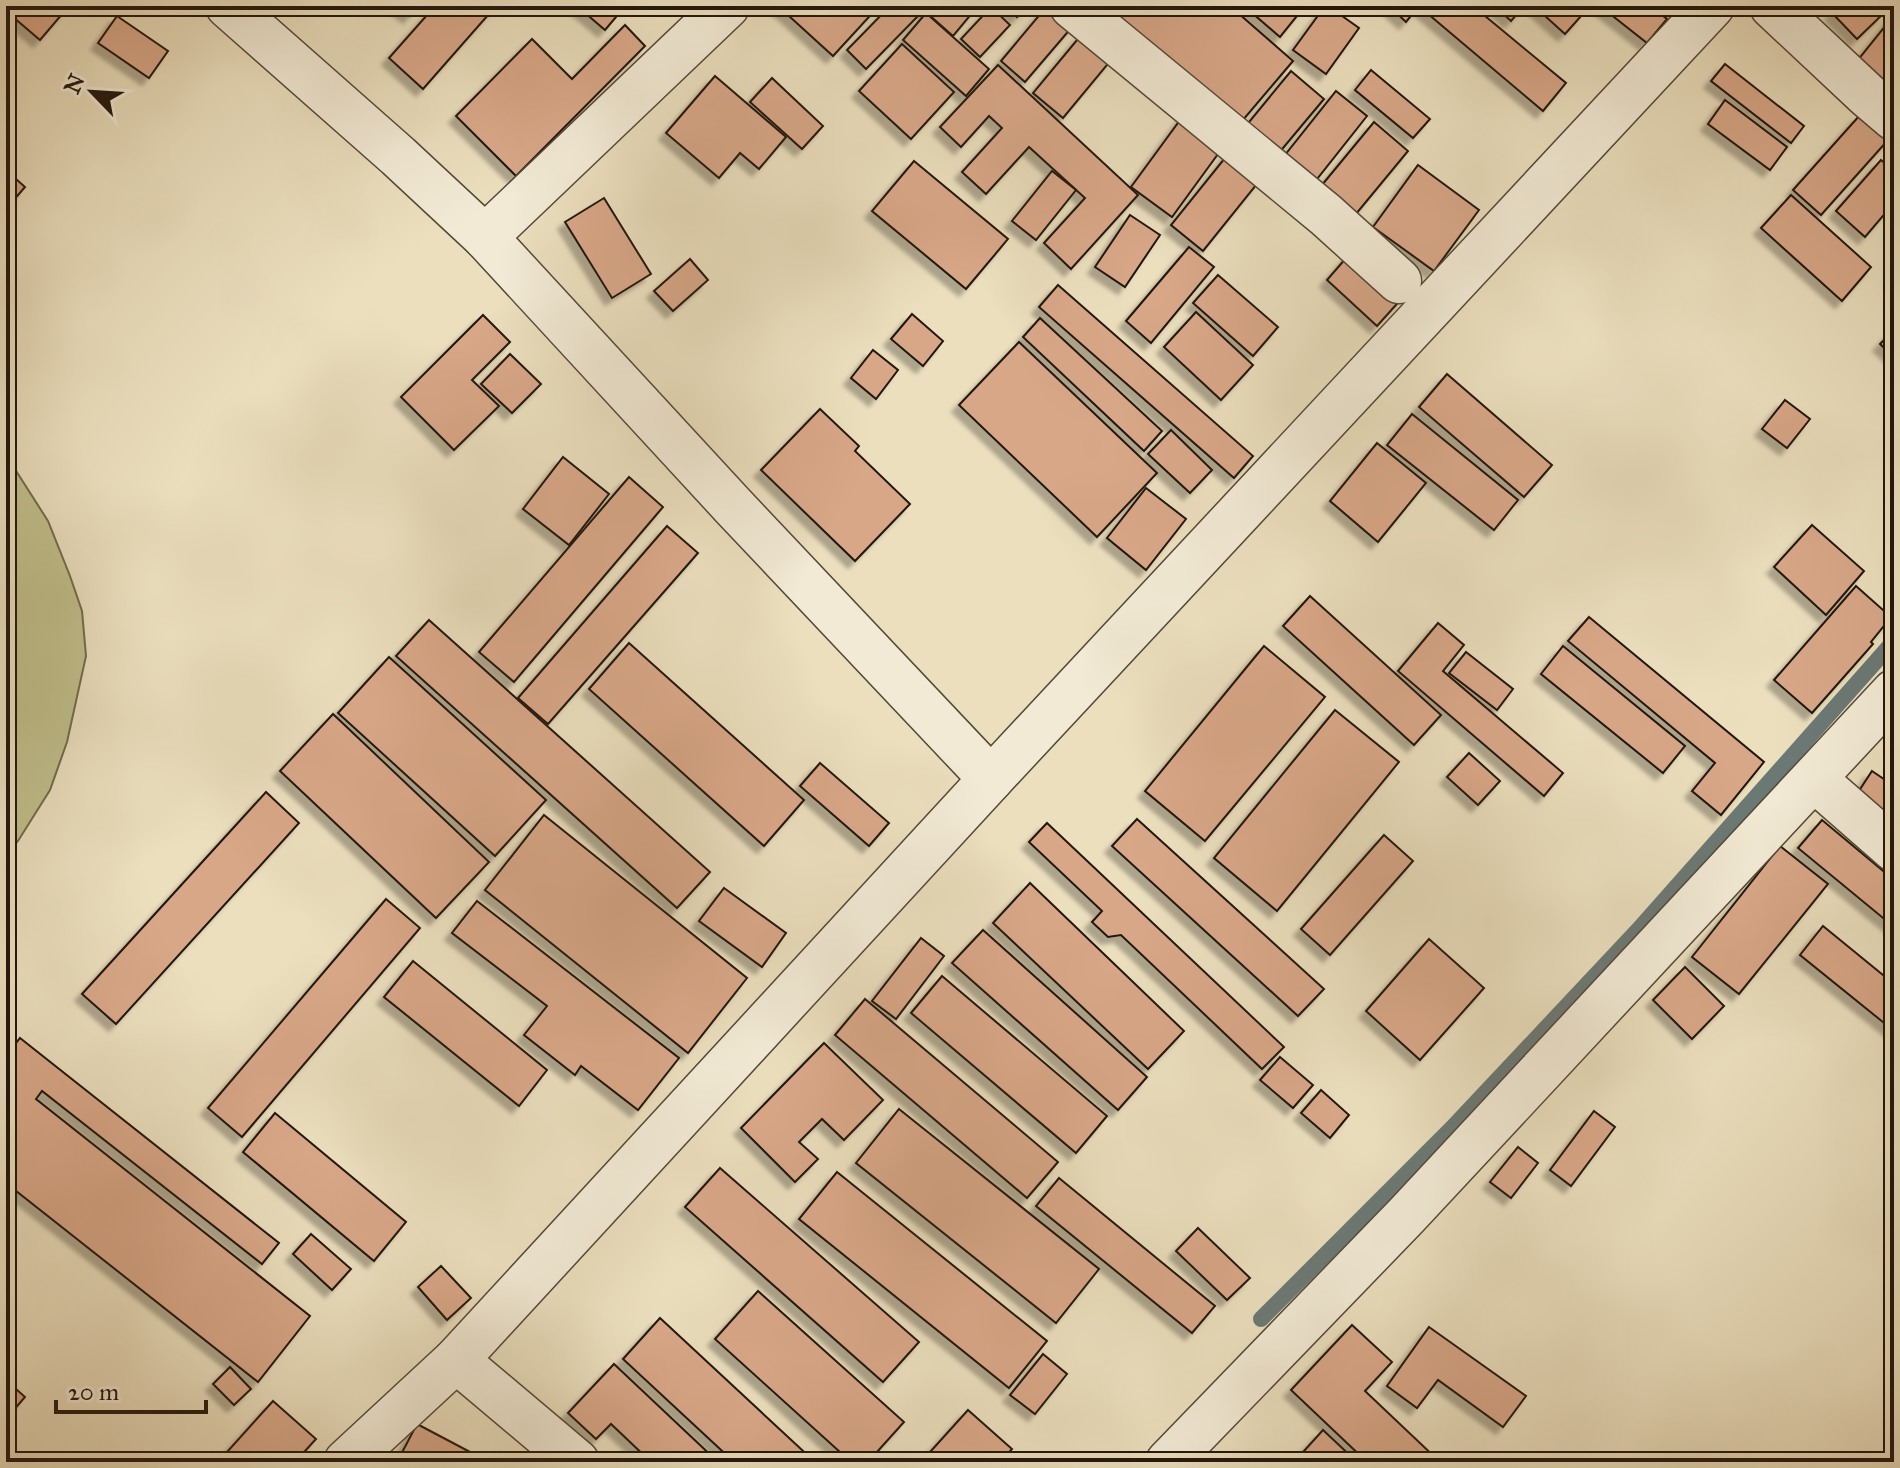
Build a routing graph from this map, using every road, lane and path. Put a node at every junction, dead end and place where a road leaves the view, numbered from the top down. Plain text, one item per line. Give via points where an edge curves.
1 (228, 6) edge
2 (727, 6) edge
3 (1072, 6) edge
4 (1712, 6) edge
5 (1772, 6) edge
6 (1894, 118) edge
7 (485, 237) junction
8 (1399, 281) dead end
9 (1894, 692) edge
10 (991, 779) junction
11 (1814, 779) junction
12 (1894, 849) edge
13 (456, 1360) junction
14 (346, 1462) edge
15 (577, 1462) edge
16 (1168, 1462) edge

1 - 7 street
2 - 7 street
3 - 8 street
4 - 10 street
5 - 6 street
7 - 10 street
9 - 11 street
10 - 13 street
11 - 12 street
11 - 16 street
13 - 14 street
13 - 15 street

